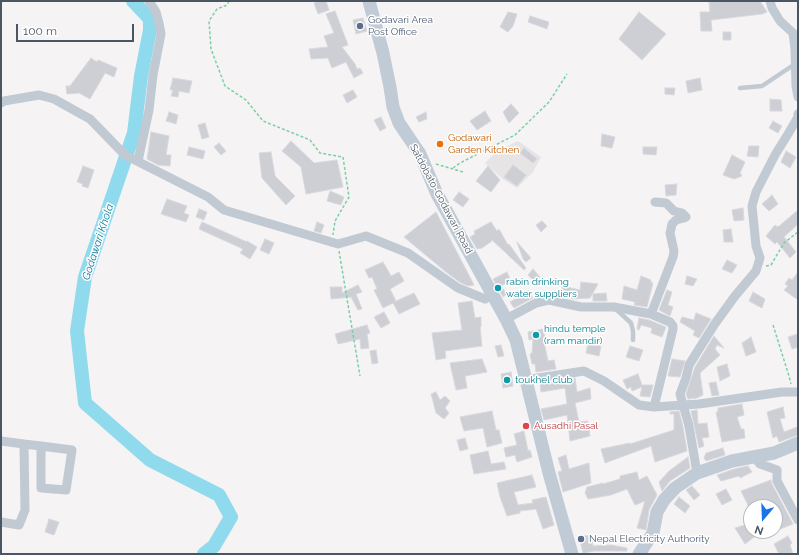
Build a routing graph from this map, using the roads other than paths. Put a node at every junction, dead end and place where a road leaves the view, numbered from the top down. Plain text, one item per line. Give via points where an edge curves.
1 (149, 1) edge
2 (369, 1) edge
3 (770, 1) edge
4 (795, 64) junction
5 (740, 88) dead end
6 (798, 97) edge
7 (1, 103) edge
8 (798, 114) edge
9 (138, 161) junction
10 (655, 202) dead end
11 (492, 294) junction
12 (614, 307) junction
13 (651, 314) junction
14 (506, 319) junction
15 (633, 340) dead end
16 (525, 380) junction
17 (795, 392) edge
18 (684, 405) junction
19 (654, 407) junction
20 (1, 441) edge
21 (798, 442) edge
22 (24, 444) junction
23 (41, 446) junction
24 (754, 457) junction
25 (697, 473) junction
26 (798, 520) edge
27 (1, 522) edge
28 (572, 554) edge
29 (639, 554) edge

1 - 9 street via 156,12 161,34
2 - 11 street, Satdobato-Godawari Road via 383,53 393,107 399,123 420,154 437,194
3 - 4 street via 780,21 793,33
4 - 5 lane via 762,86
4 - 6 street
7 - 9 street via 39,96 54,99 90,119 125,155
8 - 18 street via 756,192 752,206 756,246 760,258 756,271 722,313 689,364 680,394
9 - 11 street via 208,197 224,210 338,244 366,236 408,253 458,288 485,299
10 - 13 street via 666,203 686,217 672,224 670,233 673,257
11 - 14 street, Satdobato-Godawari Road
12 - 13 street
12 - 14 street via 581,307 550,300 536,303
12 - 15 lane via 631,322
13 - 19 street via 674,326
14 - 16 street, Satdobato-Godawari Road via 516,340
16 - 19 street via 584,371 604,381 639,406
16 - 28 street, Satdobato-Godawari Road
17 - 18 street
18 - 19 street
18 - 25 street
20 - 22 street
21 - 24 street via 774,453
22 - 23 street
22 - 27 street via 26,510 19,525
23 - 23 street via 41,488 66,490 72,450
24 - 25 street via 732,461
24 - 26 street via 760,464 777,470 777,480
25 - 29 street via 675,488 664,500 657,512 654,533

